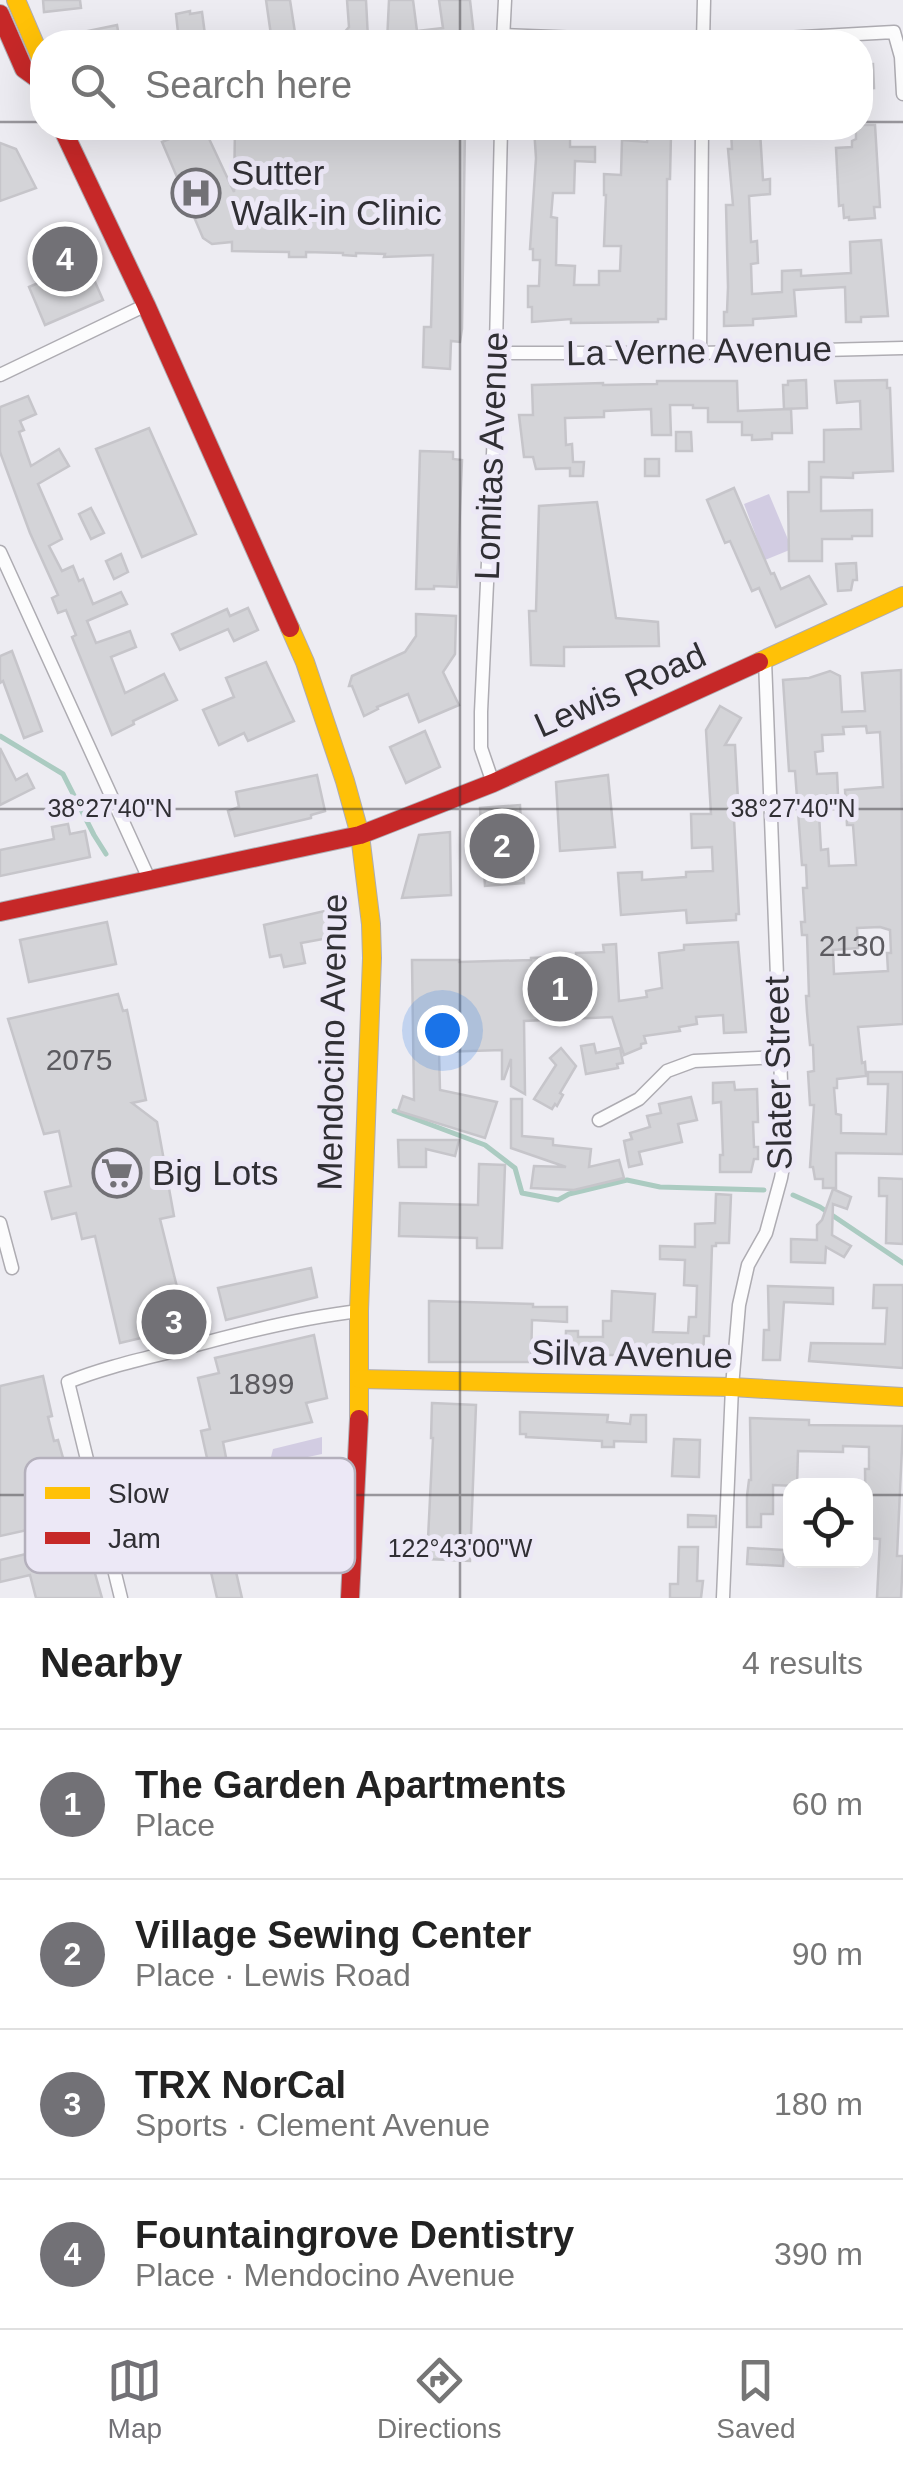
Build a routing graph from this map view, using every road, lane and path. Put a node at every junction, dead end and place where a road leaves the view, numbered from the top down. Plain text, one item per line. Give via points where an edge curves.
1 (16, 0) edge
2 (505, 0) edge
3 (704, 0) edge
4 (0, 14) edge
5 (504, 30) edge
6 (703, 30) edge
7 (30, 33) edge
8 (873, 33) edge
9 (30, 74) edge
10 (903, 94) edge
11 (68, 140) edge
12 (501, 140) edge
13 (702, 140) edge
14 (146, 306) junction
15 (903, 348) edge
16 (496, 353) junction
17 (700, 353) junction
18 (0, 375) edge
19 (0, 552) edge
20 (4, 574) edge
21 (903, 596) edge
22 (765, 660) junction
23 (493, 783) junction
24 (360, 834) junction
25 (150, 881) junction
26 (0, 912) edge
27 (780, 1058) junction
28 (599, 1120) dead end
29 (0, 1222) edge
30 (12, 1268) dead end
31 (358, 1311) junction
32 (360, 1379) junction
33 (732, 1388) junction
34 (903, 1397) edge
35 (86, 1458) edge
36 (355, 1488) edge
37 (114, 1573) edge
38 (351, 1573) edge
39 (120, 1598) edge
40 (350, 1598) edge
41 (723, 1598) edge

1 - 7 main road
2 - 5 street
3 - 6 street
4 - 9 main road
8 - 10 street via 894,32
11 - 14 main road, Mendocino Avenue
12 - 16 street, Lomitas Avenue
13 - 17 street
14 - 18 street
14 - 24 main road, Mendocino Avenue via 305,662
15 - 17 street, La Verne Avenue
16 - 17 street, La Verne Avenue
16 - 23 street, Lomitas Avenue via 481,712 481,748
19 - 20 street
20 - 25 street
21 - 22 main road, Lewis Road
22 - 23 main road, Lewis Road
22 - 27 street, Slater Street
23 - 24 main road, Lewis Road
24 - 25 main road, Lewis Road
24 - 31 main road, Mendocino Avenue via 372,958
25 - 26 main road, Lewis Road
27 - 28 street via 694,1060 667,1071 639,1099
27 - 33 street, Slater Street via 784,1161 766,1233 748,1265
29 - 30 street
31 - 32 main road, Mendocino Avenue
31 - 35 street via 212,1340 68,1382
32 - 33 main road, Silva Avenue
32 - 36 main road, Mendocino Avenue
33 - 34 main road, Silva Avenue
33 - 41 street, Slater Street
37 - 39 street
38 - 40 main road, Mendocino Avenue

